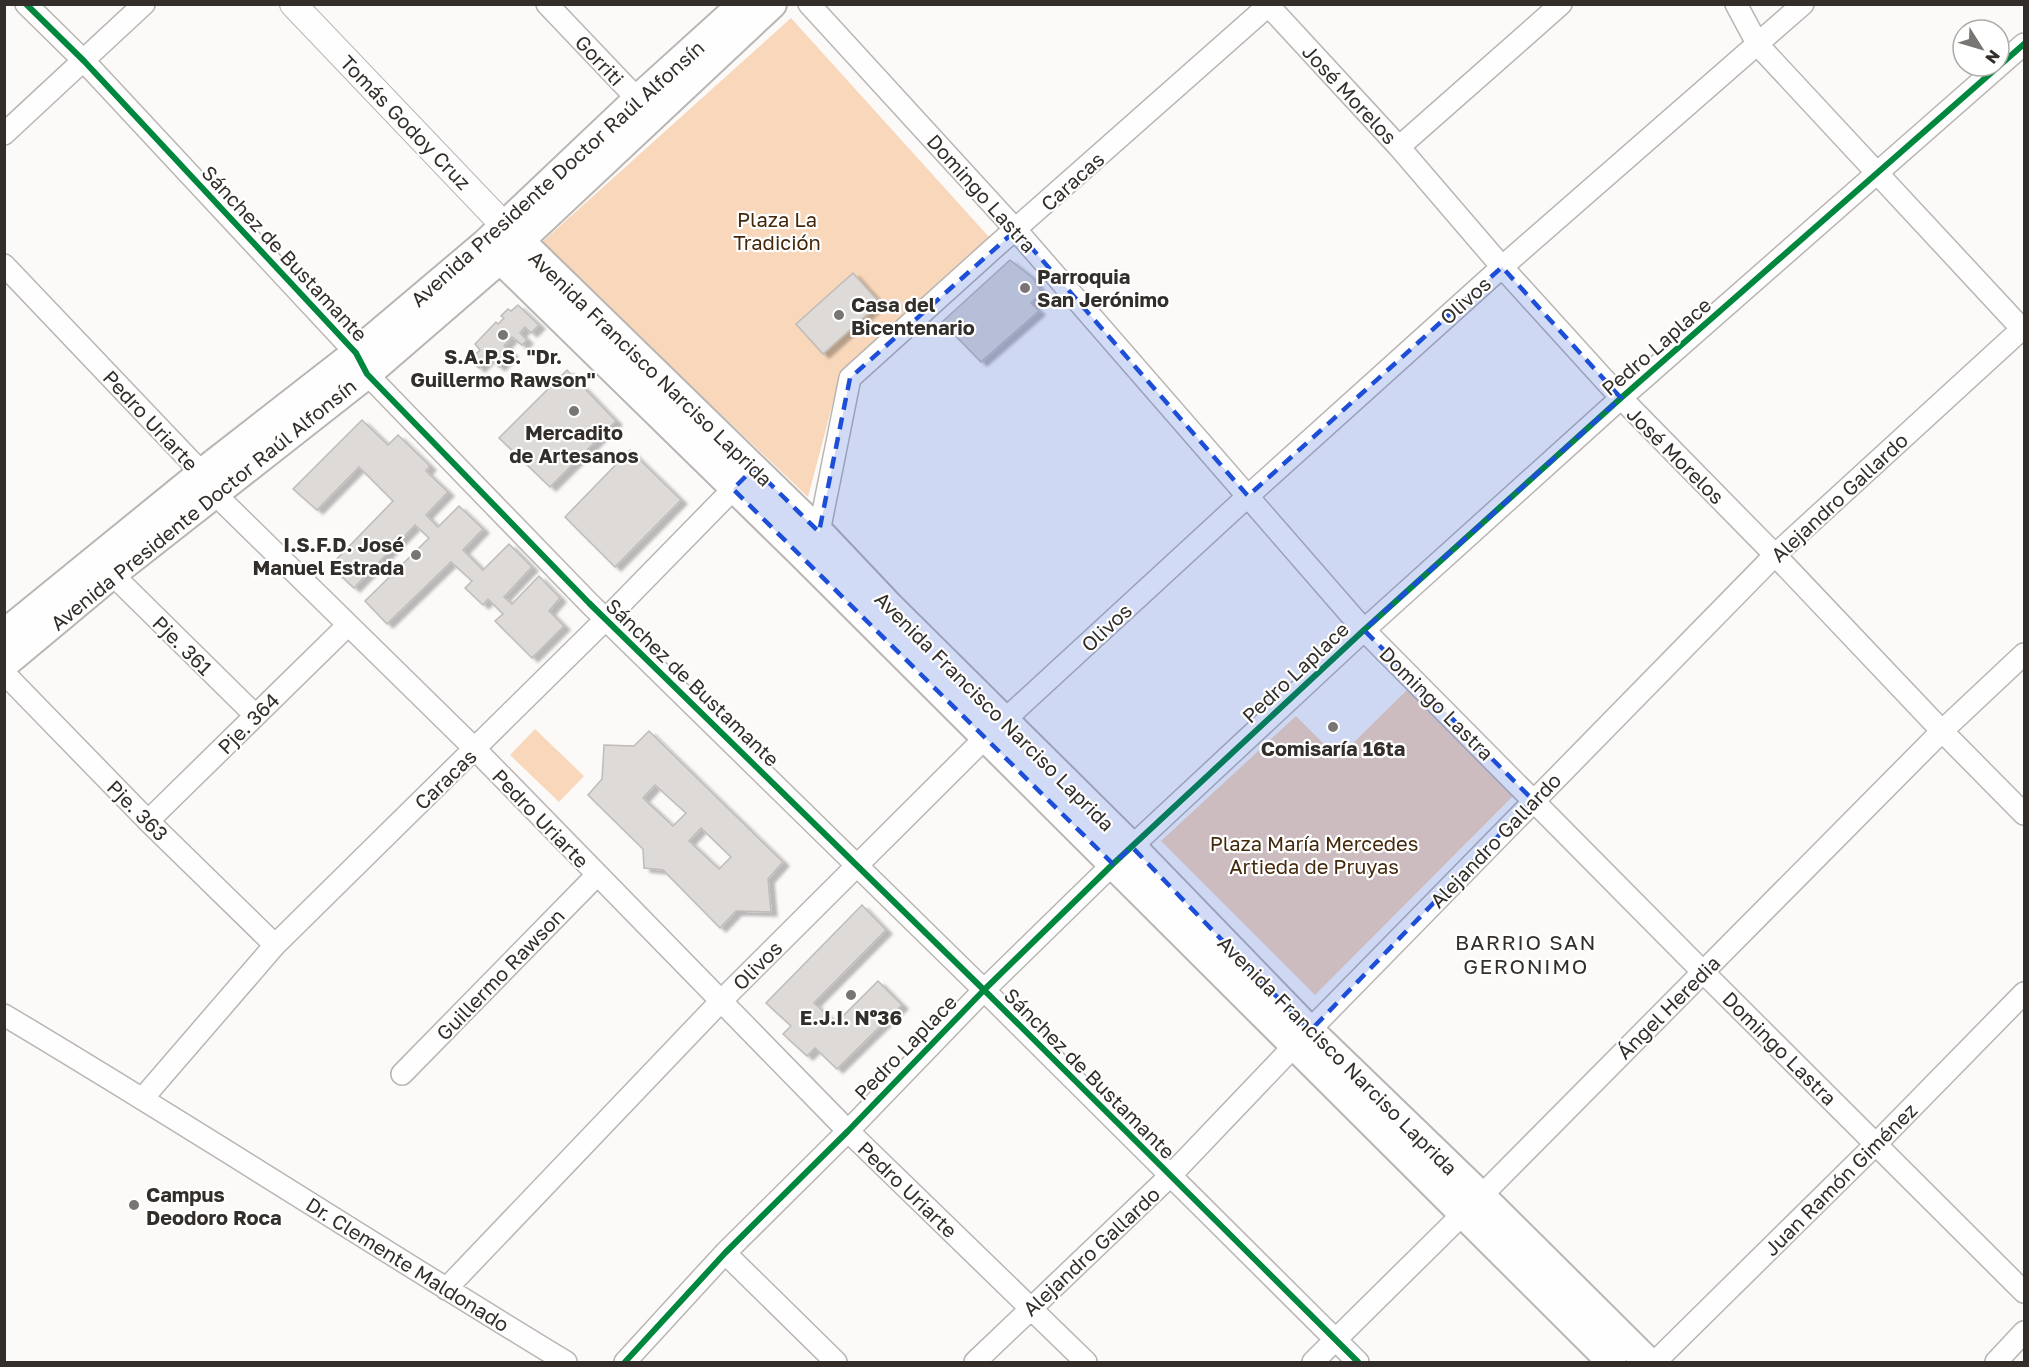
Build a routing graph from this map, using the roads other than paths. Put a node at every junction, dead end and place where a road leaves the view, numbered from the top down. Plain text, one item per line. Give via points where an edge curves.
1 (26, 4) edge
2 (144, 4) edge
3 (293, 4) edge
4 (547, 4) edge
5 (742, 4) edge
6 (772, 4) edge
7 (809, 4) edge
8 (1561, 4) edge
9 (1736, 4) edge
10 (1803, 4) edge
11 (1268, 5) edge
12 (2025, 44) edge
13 (1758, 45) junction
14 (84, 61) junction
15 (645, 107) junction
16 (4, 134) edge
17 (1399, 147) junction
18 (1879, 172) junction
19 (1016, 230) junction
20 (502, 242) junction
21 (4, 265) edge
22 (1502, 267) junction
23 (2024, 329) edge
24 (361, 363) junction
25 (1620, 398) junction
26 (754, 468) junction
27 (208, 483) junction
28 (733, 489) junction
29 (1248, 496) junction
30 (819, 532) junction
31 (799, 551) junction
32 (1776, 555) junction
33 (112, 574) junction
34 (606, 619) junction
35 (348, 625) junction
36 (1364, 630) junction
37 (4, 634) edge
38 (2025, 654) edge
39 (4, 664) edge
40 (4, 673) edge
41 (255, 715) junction
42 (995, 729) junction
43 (1942, 731) junction
44 (475, 749) junction
45 (1533, 800) junction
46 (2025, 814) edge
47 (148, 821) junction
48 (1122, 855) junction
49 (857, 865) junction
50 (597, 875) junction
51 (275, 945) junction
52 (1703, 972) junction
53 (984, 990) junction
54 (2025, 993) edge
55 (721, 1001) junction
56 (4, 1015) edge
57 (1302, 1038) junction
58 (402, 1074) dead end
59 (144, 1098) junction
60 (848, 1131) junction
61 (1876, 1144) junction
62 (1170, 1176) junction
63 (1472, 1205) junction
64 (725, 1253) junction
65 (446, 1289) junction
66 (2025, 1292) edge
67 (1030, 1309) junction
68 (2025, 1332) edge
69 (1335, 1340) junction
70 (566, 1362) edge
71 (625, 1362) edge
72 (836, 1362) edge
73 (975, 1362) edge
74 (1086, 1362) edge
75 (1313, 1362) edge
76 (1358, 1362) edge
77 (1612, 1362) edge
78 (1648, 1362) edge
79 (1654, 1362) edge
80 (1996, 1362) edge

1 - 14 street, Sánchez de Bustamante
2 - 14 street
3 - 20 street, Tomás Godoy Cruz
4 - 15 street, Gorriti
5 - 15 main road, Avenida Presidente Doctor Raúl Alfonsín
6 - 15 main road, Avenida Presidente Doctor Raúl Alfonsín
7 - 19 street, Domingo Lastra
8 - 17 street
9 - 13 street
10 - 13 street, Olivos
11 - 17 street, José Morelos
11 - 19 street, Caracas
12 - 18 street, Pedro Laplace
13 - 18 street
13 - 22 street, Olivos
14 - 16 street
14 - 24 street, Sánchez de Bustamante
15 - 20 main road, Avenida Presidente Doctor Raúl Alfonsín
17 - 22 street, José Morelos
18 - 23 street
18 - 25 street, Pedro Laplace
19 - 29 street, Domingo Lastra
19 - 30 street, Caracas via 850,378
20 - 24 main road, Avenida Presidente Doctor Raúl Alfonsín
20 - 26 main road, Avenida Francisco Narciso Laprida
20 - 28 main road, Avenida Francisco Narciso Laprida
21 - 27 street, Pedro Uriarte
22 - 25 street, José Morelos
22 - 29 street, Olivos
23 - 32 street, Alejandro Gallardo
24 - 27 main road, Avenida Presidente Doctor Raúl Alfonsín
24 - 34 street, Sánchez de Bustamante
25 - 32 street, José Morelos
25 - 36 street, Pedro Laplace
26 - 28 street, Caracas
26 - 30 main road, Avenida Francisco Narciso Laprida
27 - 33 main road, Avenida Presidente Doctor Raúl Alfonsín
27 - 35 street, Pedro Uriarte
27 - 37 main road, Avenida Presidente Doctor Raúl Alfonsín
28 - 31 main road, Avenida Francisco Narciso Laprida
28 - 34 street, Caracas
29 - 36 street, Domingo Lastra
29 - 42 street, Olivos
30 - 31 street
30 - 42 main road, Avenida Francisco Narciso Laprida
31 - 42 main road, Avenida Francisco Narciso Laprida
32 - 43 street, José Morelos
32 - 45 street, Alejandro Gallardo
33 - 39 main road, Avenida Presidente Doctor Raúl Alfonsín
33 - 41 street, Pje. 361
34 - 44 street, Caracas
34 - 49 street, Sánchez de Bustamante
35 - 41 street, Pje. 364
35 - 44 street, Pedro Uriarte
36 - 45 street, Domingo Lastra
36 - 48 street, Pedro Laplace
38 - 43 street, Ángel Heredia
40 - 47 street, Pje. 363
41 - 47 street, Pje. 364
42 - 48 main road, Avenida Francisco Narciso Laprida
42 - 49 street, Olivos
43 - 46 street, José Morelos
43 - 52 street, Ángel Heredia
44 - 50 street, Pedro Uriarte
44 - 51 street, Caracas
45 - 52 street, Domingo Lastra
45 - 57 street, Alejandro Gallardo
47 - 51 street, Pje. 363
48 - 53 street, Pedro Laplace
48 - 57 main road, Avenida Francisco Narciso Laprida
49 - 53 street, Sánchez de Bustamante
49 - 55 street, Olivos
50 - 55 street, Pedro Uriarte
50 - 58 street, Guillermo Rawson
51 - 59 street, Caracas
52 - 61 street, Domingo Lastra
52 - 63 street, Ángel Heredia
53 - 60 street, Pedro Laplace
53 - 62 street, Sánchez de Bustamante
54 - 61 street, Juan Ramón Giménez
55 - 60 street, Pedro Uriarte
55 - 65 street, Olivos
56 - 59 street, Dr. Clemente Maldonado
57 - 62 street, Alejandro Gallardo
57 - 63 main road, Avenida Francisco Narciso Laprida
59 - 65 street, Dr. Clemente Maldonado
60 - 64 street, Pedro Laplace
60 - 67 street, Pedro Uriarte
61 - 66 street, Domingo Lastra
61 - 79 street, Juan Ramón Giménez
62 - 67 street, Alejandro Gallardo
62 - 69 street, Sánchez de Bustamante
63 - 69 street, Ángel Heredia
63 - 77 main road, Avenida Francisco Narciso Laprida
63 - 78 main road, Avenida Francisco Narciso Laprida
64 - 71 street, Pedro Laplace
64 - 72 street
65 - 70 street, Dr. Clemente Maldonado
67 - 73 street, Alejandro Gallardo
67 - 74 street, Pedro Uriarte
68 - 80 street
69 - 75 street, Ángel Heredia
69 - 76 street, Sánchez de Bustamante

